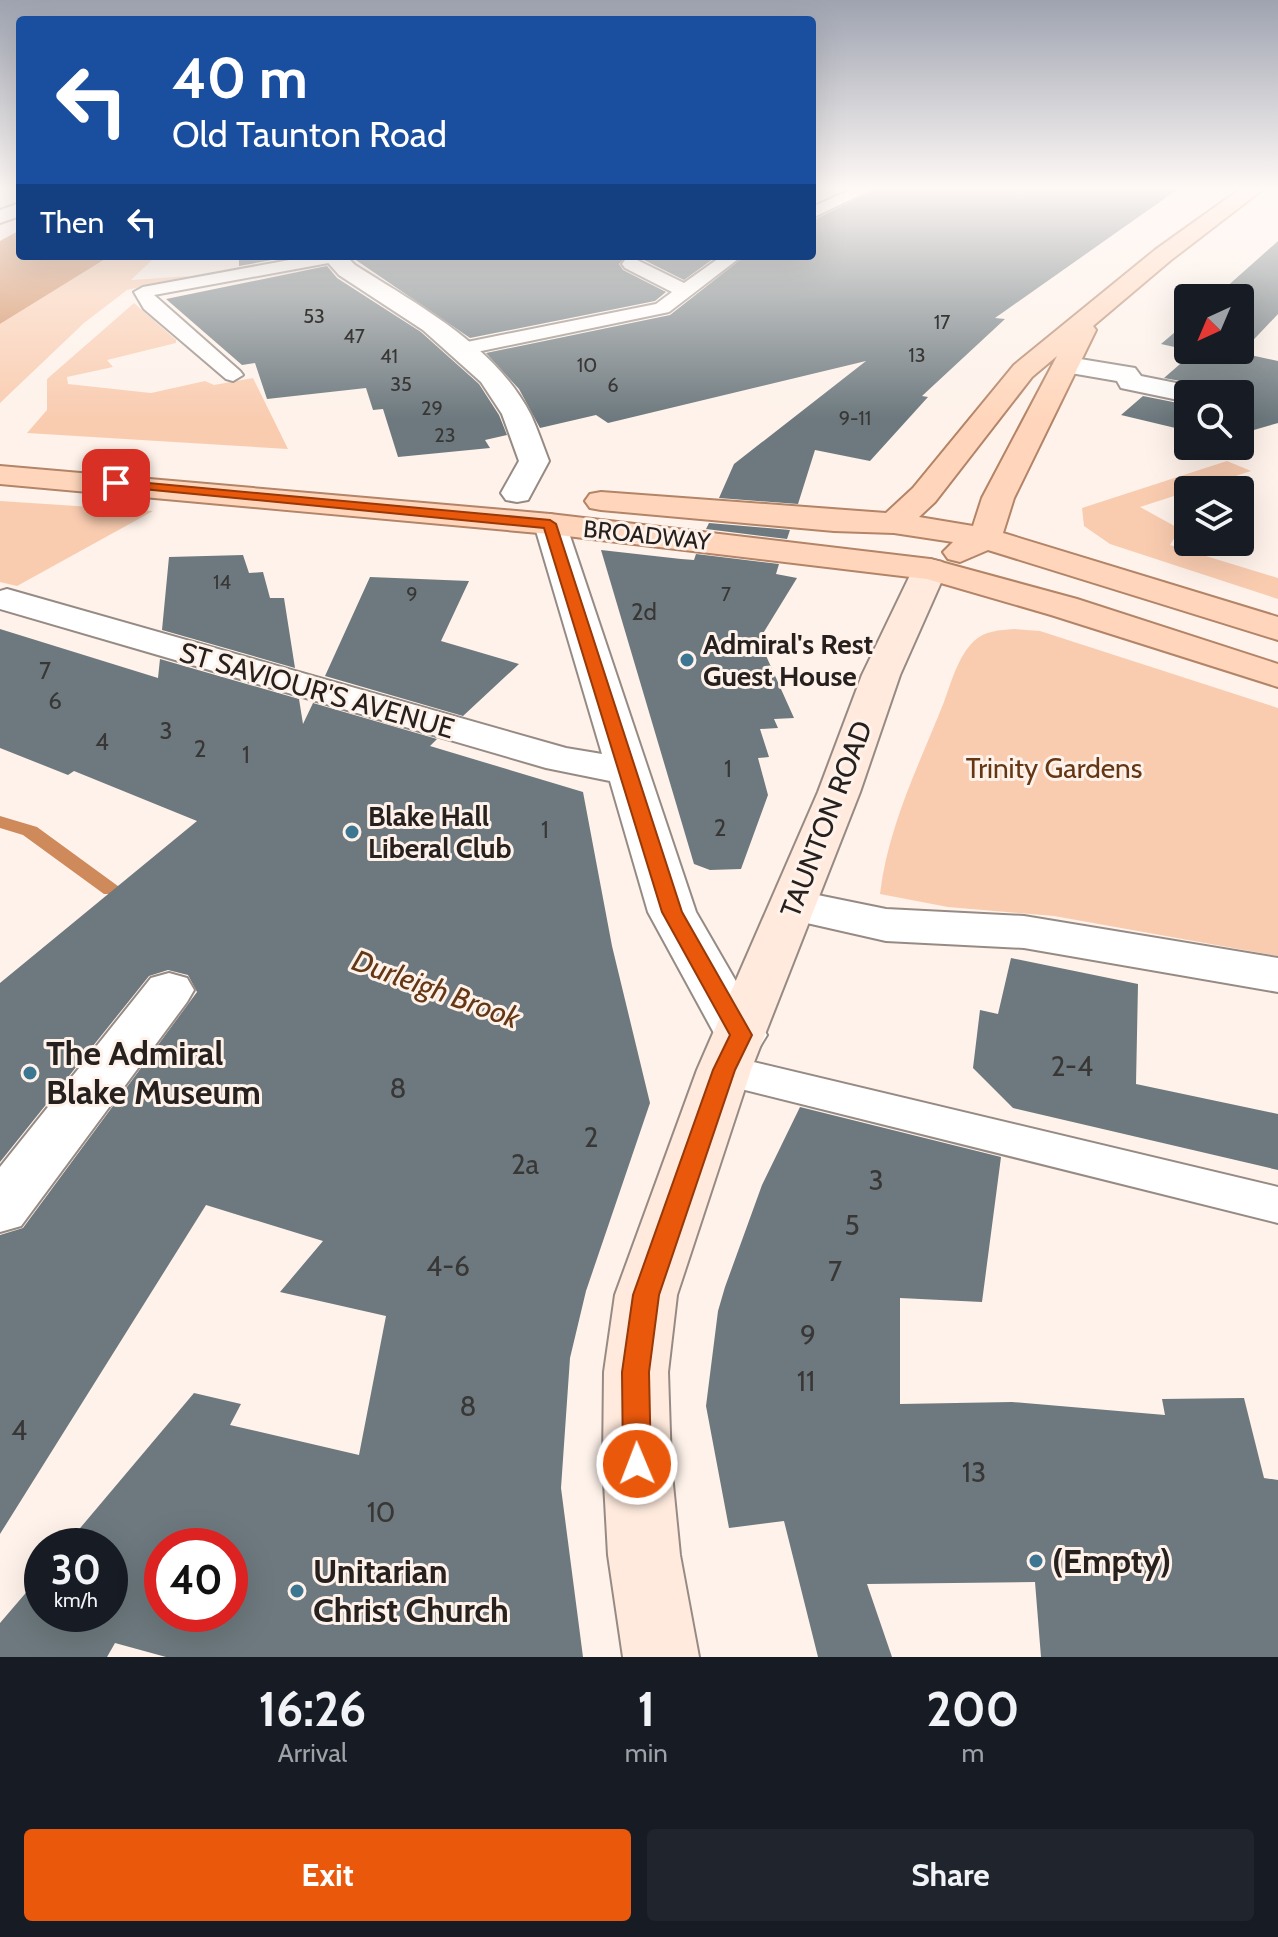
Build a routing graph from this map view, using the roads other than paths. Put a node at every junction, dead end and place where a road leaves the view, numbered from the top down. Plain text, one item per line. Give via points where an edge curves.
1 (294, 264) edge
2 (344, 264) edge
3 (631, 264) dead end
4 (722, 264) edge
5 (1152, 264) edge
6 (685, 291) junction
7 (1089, 318) junction
8 (462, 349) junction
9 (1068, 365) junction
10 (233, 375) dead end
11 (1174, 391) edge
12 (4, 461) edge
13 (517, 493) junction
14 (894, 523) junction
15 (550, 524) junction
16 (985, 538) junction
17 (930, 569) junction
18 (7, 600) dead end
19 (1278, 629) edge
20 (1278, 676) edge
21 (630, 772) junction
22 (793, 905) junction
23 (1278, 975) edge
24 (169, 990) dead end
25 (733, 1052) junction
26 (1278, 1205) edge
27 (0, 1209) edge
28 (661, 1657) edge

1 - 10 lane via 143,292 151,305
2 - 8 street
3 - 6 lane
4 - 6 lane
5 - 7 main road
6 - 8 lane via 662,308
7 - 9 main road
7 - 14 main road via 1023,371 924,495
8 - 13 street via 491,377 516,414 534,461
9 - 11 street via 1126,374 1131,382
9 - 16 main road via 998,498
12 - 13 main road, BROADWAY
12 - 15 main road, BROADWAY
13 - 14 main road, BROADWAY
14 - 16 main road, BROADWAY
14 - 17 main road
15 - 17 main road, BROADWAY
15 - 21 street
16 - 17 main road
16 - 19 main road, BROADWAY
17 - 20 main road, BROADWAY
17 - 22 street, TAUNTON ROAD via 881,675
18 - 21 street, ST SAVIOUR'S AVENUE via 561,759
21 - 25 street via 672,912
22 - 23 street via 886,925 1024,932
22 - 25 street, TAUNTON ROAD
24 - 27 street
25 - 26 lane
25 - 28 street, TAUNTON ROAD via 646,1295 636,1372 644,1555

